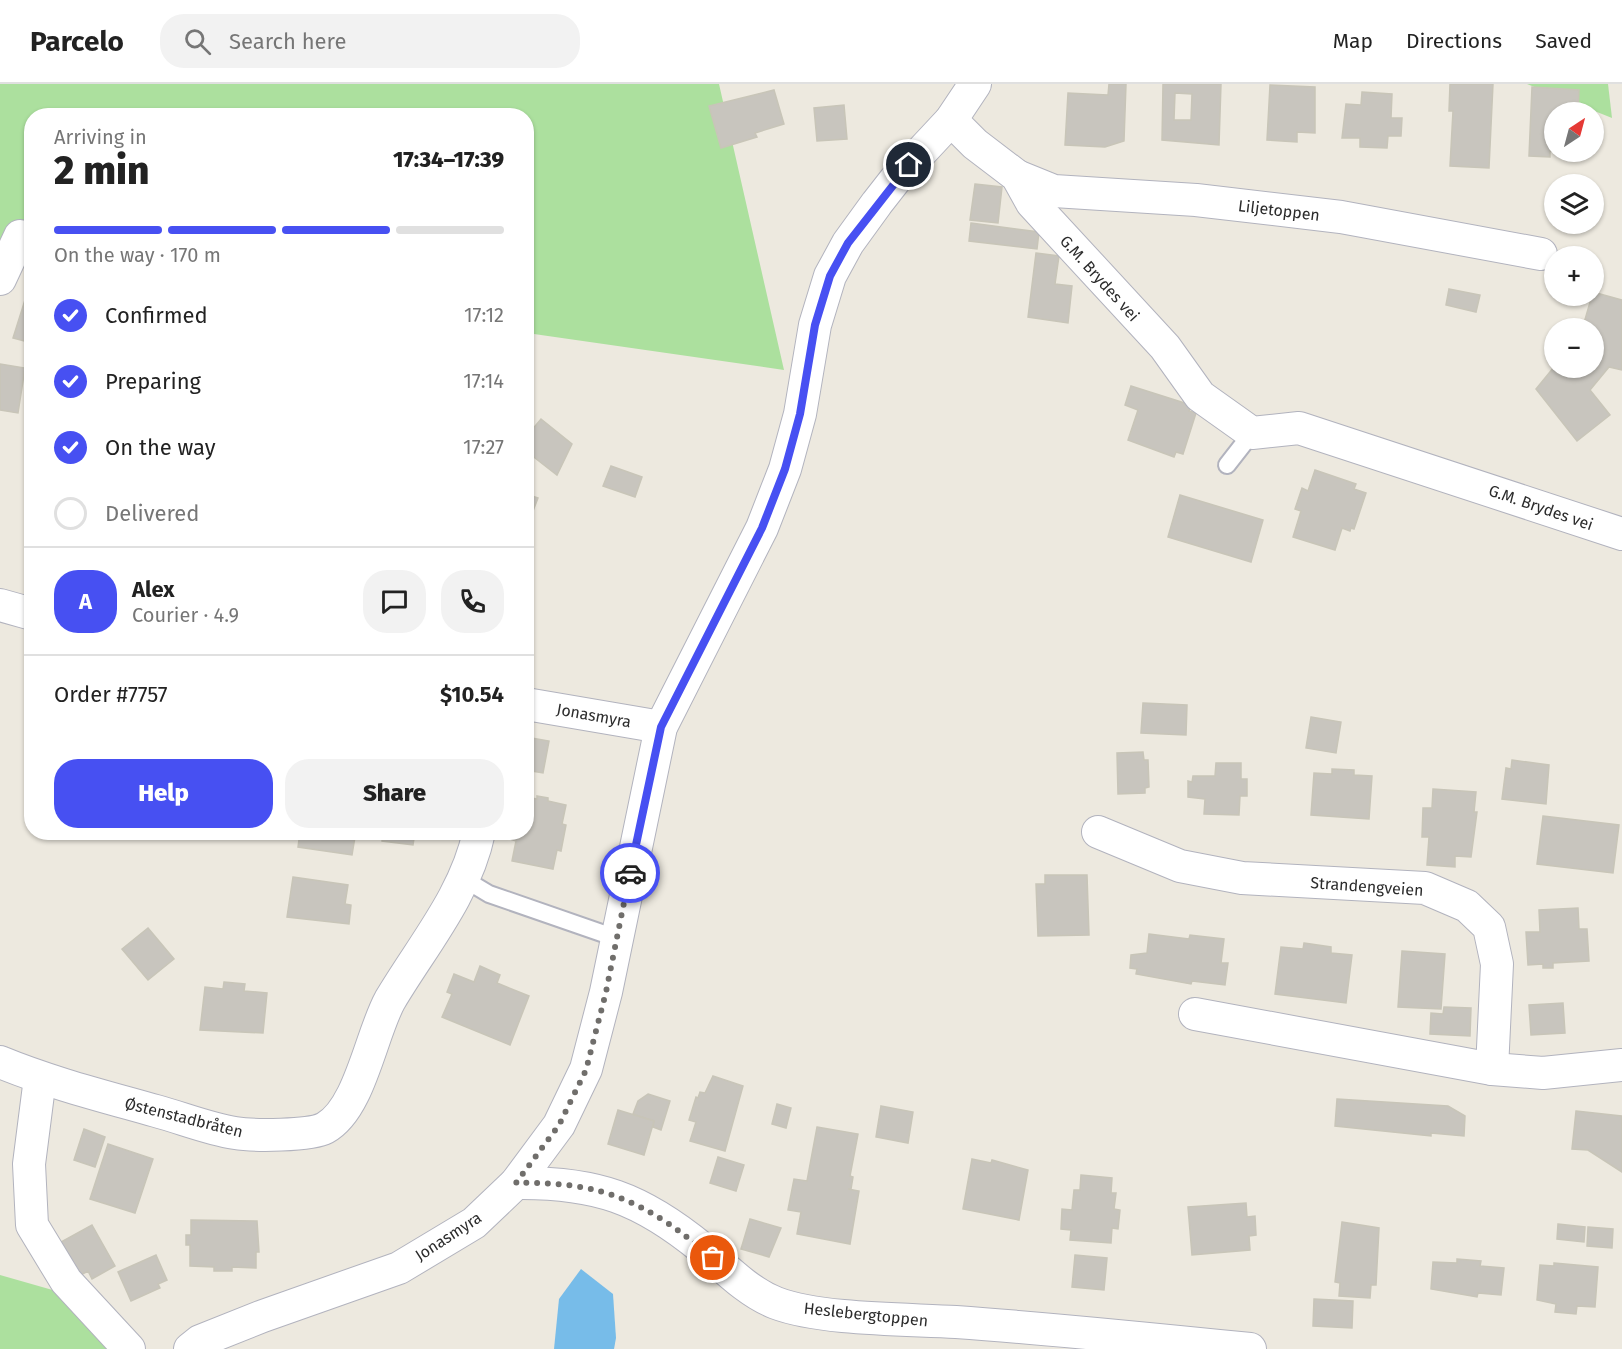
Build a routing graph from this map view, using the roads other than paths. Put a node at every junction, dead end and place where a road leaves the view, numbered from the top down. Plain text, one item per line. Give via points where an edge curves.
1 (975, 84) edge
2 (951, 120) junction
3 (1017, 176) junction
4 (20, 236) dead end
5 (1541, 254) dead end
6 (0, 279) edge
7 (1252, 433) junction
8 (1227, 465) dead end
9 (1622, 534) edge
10 (0, 605) edge
11 (24, 612) edge
12 (534, 705) edge
13 (661, 727) junction
14 (1098, 832) dead end
15 (477, 840) edge
16 (464, 879) junction
17 (616, 938) junction
18 (1195, 1014) dead end
19 (0, 1062) edge
20 (1622, 1065) edge
21 (1492, 1069) junction
22 (40, 1078) junction
23 (516, 1183) junction
24 (129, 1349) edge
25 (190, 1349) edge
26 (1250, 1349) edge

1 - 2 street, Jonasmyra
2 - 3 street, G.M. Brydes vei
2 - 13 street, Jonasmyra via 895,180 848,243 830,276 815,325 800,414 785,469 762,528
3 - 5 street, Liljetoppen via 1054,191 1196,200 1341,217
3 - 7 street, G.M. Brydes vei via 1032,203 1165,347 1200,396
4 - 6 street
7 - 8 lane
7 - 9 street, G.M. Brydes vei via 1299,428
10 - 11 street
12 - 13 street, Jonasmyra
13 - 17 street, Jonasmyra
14 - 21 street, Strandengveien via 1180,866 1242,878 1425,888 1467,906 1489,927 1497,964
15 - 16 street, Østenstadbråten
16 - 17 lane via 489,894
16 - 22 street, Østenstadbråten via 388,1004 349,1103 325,1128 285,1135 235,1133
17 - 23 street, Jonasmyra via 586,1070 559,1125
18 - 21 street
19 - 22 street, Østenstadbråten
20 - 21 street via 1543,1073
22 - 24 street via 29,1164 33,1225 66,1281
23 - 25 street, Jonasmyra via 474,1223 399,1268 263,1316 200,1341
23 - 26 street, Heslebergtoppen via 560,1182 640,1205 679,1230 746,1286 776,1303 823,1313

